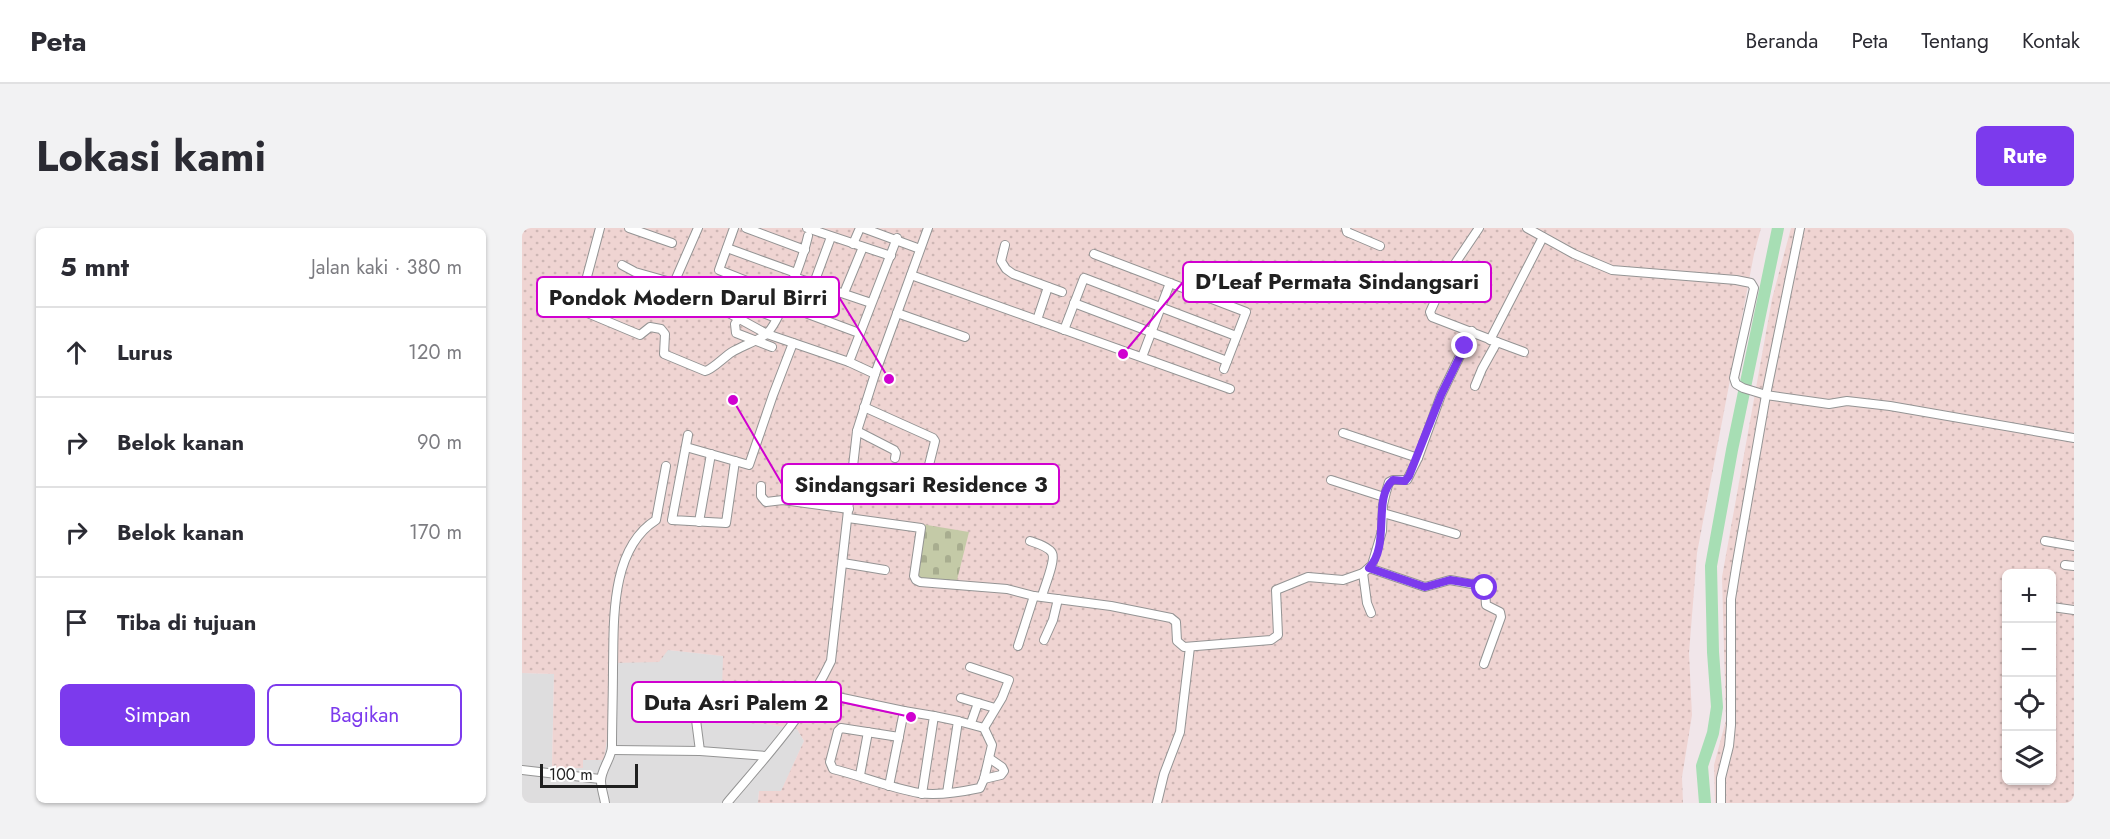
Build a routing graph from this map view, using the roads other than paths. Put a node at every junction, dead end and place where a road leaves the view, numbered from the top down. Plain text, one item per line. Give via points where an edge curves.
1 (600, 228) edge
2 (629, 228) edge
3 (698, 228) edge
4 (734, 228) edge
5 (746, 228) edge
6 (862, 228) edge
7 (928, 228) edge
8 (1346, 228) edge
9 (1479, 228) edge
10 (1527, 228) edge
11 (1800, 228) edge
12 (808, 232) edge
13 (831, 237) junction
14 (1543, 237) junction
15 (896, 239) junction
16 (672, 243) dead end
17 (852, 244) junction
18 (1005, 245) dead end
19 (1380, 246) dead end
20 (863, 247) junction
21 (727, 248) junction
22 (920, 249) junction
23 (805, 250) junction
24 (1094, 254) dead end
25 (891, 256) junction
26 (622, 266) dead end
27 (795, 275) junction
28 (911, 275) junction
29 (674, 283) junction
30 (814, 283) junction
31 (1170, 283) junction
32 (1048, 287) junction
33 (710, 292) dead end
34 (1062, 292) dead end
35 (844, 293) junction
36 (785, 301) junction
37 (871, 303) junction
38 (1074, 303) junction
39 (1161, 307) junction
40 (897, 313) junction
41 (739, 318) junction
42 (776, 318) junction
43 (1036, 320) junction
44 (1064, 330) junction
45 (1472, 331) junction
46 (1151, 332) junction
47 (859, 333) junction
48 (767, 334) junction
49 (1236, 336) junction
50 (965, 337) dead end
51 (753, 340) junction
52 (1494, 341) junction
53 (793, 343) junction
54 (772, 347) dead end
55 (1524, 352) dead end
56 (1142, 357) junction
57 (849, 362) junction
58 (875, 374) junction
59 (1475, 386) dead end
60 (1230, 389) dead end
61 (1763, 394) junction
62 (864, 406) junction
63 (857, 431) junction
64 (1343, 433) dead end
65 (688, 435) dead end
66 (2074, 438) edge
67 (686, 447) junction
68 (711, 454) junction
69 (896, 458) dead end
70 (1418, 458) junction
71 (735, 461) junction
72 (929, 465) dead end
73 (666, 466) dead end
74 (1331, 480) dead end
75 (761, 486) dead end
76 (1384, 497) junction
77 (848, 513) junction
78 (1383, 513) junction
79 (699, 522) junction
80 (1456, 534) dead end
81 (1030, 541) dead end
82 (2045, 541) dead end
83 (2074, 546) edge
84 (843, 562) junction
85 (885, 570) dead end
86 (1366, 570) junction
87 (1038, 596) junction
88 (1058, 599) junction
89 (2056, 608) edge
90 (2074, 610) edge
91 (1371, 613) dead end
92 (1044, 640) dead end
93 (1018, 646) dead end
94 (1190, 647) junction
95 (1484, 664) dead end
96 (970, 667) dead end
97 (814, 692) junction
98 (961, 698) dead end
99 (978, 703) junction
100 (995, 708) junction
101 (904, 711) junction
102 (695, 712) dead end
103 (934, 716) junction
104 (958, 721) junction
105 (971, 723) junction
106 (984, 728) junction
107 (868, 732) junction
108 (899, 737) junction
109 (613, 750) junction
110 (700, 751) junction
111 (766, 756) junction
112 (989, 758) junction
113 (522, 770) edge
114 (860, 775) junction
115 (600, 779) junction
116 (984, 779) junction
117 (889, 786) junction
118 (947, 793) junction
119 (922, 794) junction
120 (605, 803) edge
121 (727, 803) edge
122 (1156, 803) edge
123 (1721, 803) edge

1 - 51 street via 580,303 585,312 640,335 648,328 661,329 665,334 664,354 705,371
2 - 16 street
3 - 29 street
4 - 21 street
5 - 23 street
6 - 15 street
6 - 17 street
7 - 22 street
8 - 19 street via 1347,232
9 - 45 street via 1446,277 1430,312
10 - 14 street
11 - 61 street
12 - 13 street
12 - 23 street
13 - 17 street
13 - 30 street
14 - 52 street
14 - 61 street via 1612,270 1751,283 1754,288 1734,378 1743,388
15 - 22 street
15 - 25 street
17 - 20 street
18 - 32 street via 1001,261 1006,269
20 - 25 street
20 - 35 street
21 - 27 street
21 - 36 street via 721,272
22 - 28 street
23 - 27 street
24 - 31 street
25 - 37 street
26 - 29 street
27 - 30 street
27 - 36 street
28 - 40 street
28 - 43 street
29 - 41 street
30 - 35 street
31 - 39 street
31 - 49 street via 1246,312
32 - 34 street
32 - 43 street
33 - 42 street
35 - 37 street
36 - 42 street
36 - 47 street
37 - 47 street
38 - 39 street via 1084,278
38 - 44 street
38 - 46 street
39 - 46 street
39 - 49 street
40 - 50 street
40 - 58 street
41 - 48 street
41 - 51 street via 735,332
42 - 48 street
43 - 44 street
44 - 56 street
45 - 52 street
45 - 70 street via 1441,395
46 - 49 street via 1225,365
46 - 56 street
47 - 57 street
48 - 51 street
48 - 53 street
51 - 54 street
52 - 55 street
52 - 59 street
53 - 57 street
53 - 71 street via 749,465
56 - 60 street
57 - 58 street
58 - 62 street
61 - 66 street via 1829,404 1847,401 1890,406
61 - 123 street via 1731,599 1731,725 1721,778
62 - 63 street
62 - 72 street via 933,438
63 - 69 street via 894,450
63 - 77 street
64 - 70 street
65 - 67 street
67 - 68 street
67 - 79 street via 672,520
68 - 71 street
68 - 79 street
70 - 76 street via 1407,480 1391,480
71 - 79 street via 726,523
73 - 109 street via 656,520 632,548 616,592
74 - 76 street
75 - 77 street via 766,502 783,500
76 - 78 street
77 - 84 street
77 - 87 street via 921,528 916,580
78 - 80 street
78 - 86 street via 1378,549
81 - 87 street via 1053,555
82 - 83 street
84 - 85 street
84 - 97 street via 832,655
86 - 91 street
86 - 94 street via 1340,580 1308,577 1276,590 1275,639
86 - 95 street via 1425,587 1450,580 1483,586 1486,605 1500,612 1501,617
87 - 88 street
87 - 93 street
88 - 92 street
88 - 94 street via 1171,618 1176,622 1179,644
89 - 90 street
94 - 122 street via 1180,732
96 - 100 street via 1009,680
97 - 101 street
97 - 111 street
98 - 99 street
99 - 100 street
99 - 105 street
100 - 106 street
101 - 103 street
101 - 108 street
102 - 110 street
103 - 104 street
103 - 119 street
104 - 105 street
104 - 118 street
105 - 106 street
106 - 112 street via 992,745
107 - 108 street
107 - 114 street
107 - 114 street via 839,730 830,762 833,769
108 - 117 street
109 - 110 street
109 - 115 street
110 - 111 street
111 - 121 street
112 - 116 street
112 - 116 street via 1004,771
113 - 115 street
114 - 117 street
115 - 120 street
116 - 118 street via 980,788
117 - 119 street
118 - 119 street

